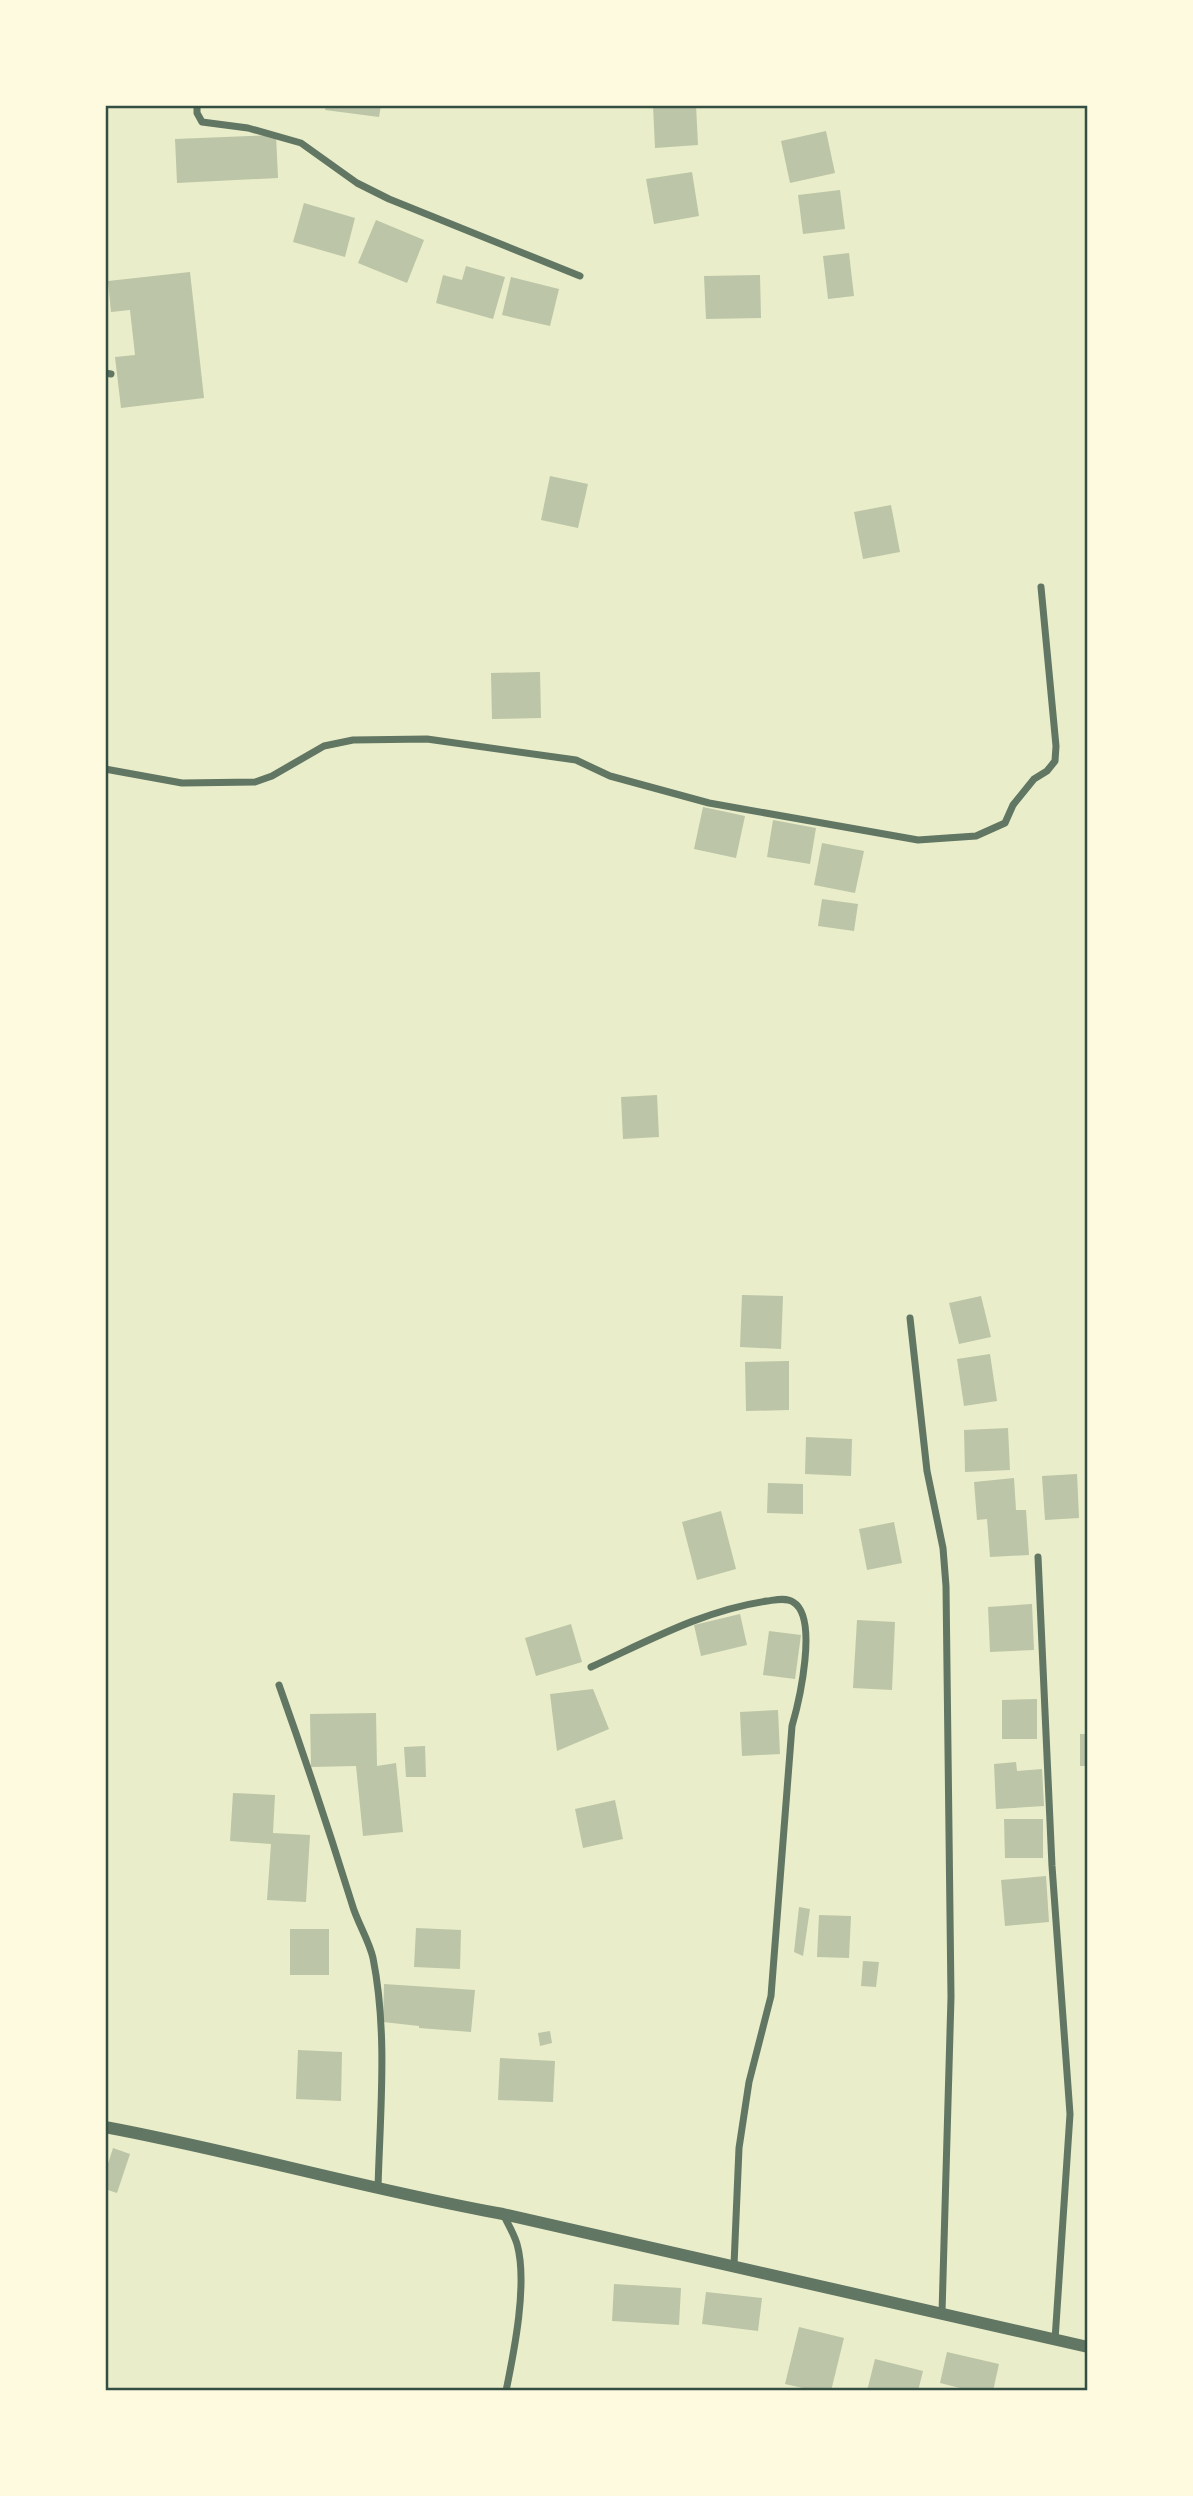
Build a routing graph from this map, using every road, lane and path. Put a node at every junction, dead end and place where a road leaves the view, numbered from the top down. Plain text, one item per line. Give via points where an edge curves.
1 (197, 105) edge
2 (580, 276) dead end
3 (1041, 587) dead end
4 (105, 769) edge
5 (910, 1318) dead end
6 (1038, 1557) dead end
7 (591, 1667) dead end
8 (279, 1685) dead end
9 (105, 2127) edge
10 (377, 2189) junction
11 (503, 2214) junction
12 (734, 2266) junction
13 (942, 2313) junction
14 (1055, 2340) junction
15 (1088, 2347) edge
16 (506, 2391) edge

1 - 2 street via 202,122 248,128 301,143 357,183 389,199
3 - 4 street via 1055,761 1013,805 1005,823 976,836 918,840 774,815 610,776 576,760 427,738 354,740 324,746 255,782 182,783
5 - 13 street via 927,1471 946,1586 951,1997
6 - 14 street via 1052,1866 1070,2113
7 - 12 street via 704,1615 743,1604 781,1599 794,1602 804,1614 801,1695 792,1726 771,1996 749,2082 739,2148
8 - 10 street via 372,1957 380,2022
9 - 10 street
10 - 11 street
11 - 12 street
11 - 16 street via 517,2245 520,2272 516,2336
12 - 13 street
13 - 14 street
14 - 15 street

